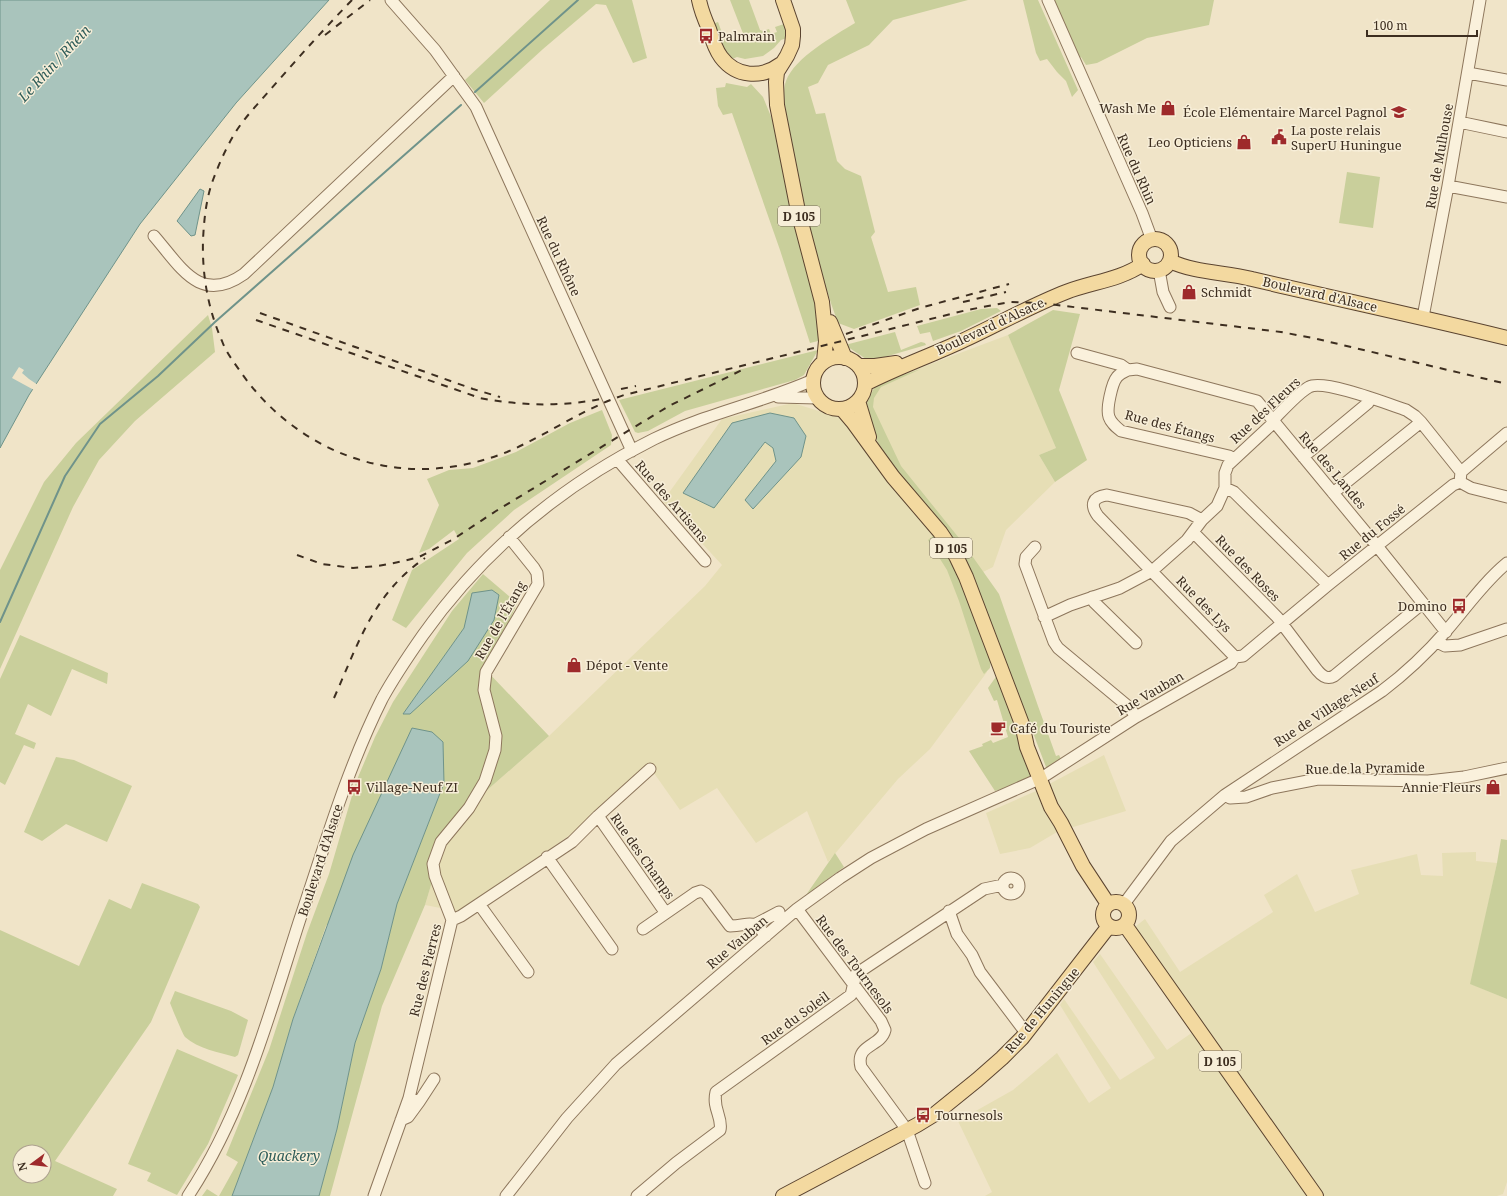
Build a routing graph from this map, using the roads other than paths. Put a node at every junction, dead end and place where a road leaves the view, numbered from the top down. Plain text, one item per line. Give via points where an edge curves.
1 (391, 0) edge
2 (699, 0) edge
3 (782, 0) edge
4 (1048, 0) edge
5 (1480, 0) edge
6 (781, 64) junction
7 (1468, 73) junction
8 (753, 74) junction
9 (454, 76) junction
10 (1507, 80) edge
11 (777, 104) junction
12 (1459, 122) junction
13 (1507, 132) edge
14 (1448, 186) junction
15 (1507, 197) edge
16 (154, 236) dead end
17 (1152, 240) junction
18 (1143, 264) junction
19 (1164, 266) junction
20 (822, 302) junction
21 (1170, 306) dead end
22 (1423, 317) junction
23 (1507, 338) edge
24 (1078, 353) dead end
25 (927, 355) junction
26 (845, 358) junction
27 (824, 361) junction
28 (859, 366) junction
29 (1128, 370) junction
30 (813, 380) junction
31 (865, 384) junction
32 (767, 398) junction
33 (817, 398) junction
34 (1370, 398) junction
35 (858, 401) junction
36 (842, 409) junction
37 (1273, 420) junction
38 (1421, 422) junction
39 (1507, 433) edge
40 (632, 451) junction
41 (875, 452) junction
42 (1303, 457) junction
43 (1234, 459) junction
44 (617, 460) junction
45 (1460, 477) junction
46 (1225, 488) junction
47 (1333, 493) junction
48 (1507, 498) edge
49 (1202, 520) junction
50 (1193, 532) junction
51 (509, 537) junction
52 (1377, 546) junction
53 (1035, 547) dead end
54 (705, 561) dead end
55 (1507, 563) edge
56 (1152, 571) junction
57 (1328, 585) junction
58 (1092, 597) junction
59 (1423, 603) junction
60 (1044, 617) junction
61 (1281, 623) junction
62 (1507, 629) edge
63 (1446, 632) junction
64 (1437, 642) junction
65 (1136, 643) dead end
66 (1249, 651) joint
67 (1235, 657) junction
68 (1136, 717) junction
69 (1507, 768) edge
70 (650, 769) dead end
71 (1043, 777) junction
72 (1225, 795) junction
73 (598, 816) junction
74 (547, 857) junction
75 (1003, 885) dead end
76 (479, 904) junction
77 (1108, 904) junction
78 (1124, 904) junction
79 (797, 909) junction
80 (950, 911) junction
81 (665, 912) junction
82 (779, 912) dead end
83 (452, 920) junction
84 (756, 924) junction
85 (1125, 925) junction
86 (1109, 926) junction
87 (643, 929) dead end
88 (766, 936) junction
89 (612, 949) dead end
90 (528, 972) dead end
91 (853, 984) junction
92 (1026, 1034) junction
93 (434, 1079) dead end
94 (414, 1100) junction
95 (907, 1130) junction
96 (925, 1183) dead end
97 (650, 1186) junction
98 (188, 1196) edge
99 (374, 1196) edge
100 (506, 1196) edge
101 (637, 1196) edge
102 (656, 1196) edge
103 (783, 1196) edge
104 (1316, 1196) edge

1 - 9 street, Rue du Rhône via 436,50
2 - 8 main road via 721,57 737,72
3 - 6 main road via 793,36 792,45
4 - 17 street, Rue du Rhin
5 - 7 street, Rue de Mulhouse
6 - 8 main road via 766,72
6 - 11 main road, D 105 via 776,82
7 - 10 street
7 - 12 street, Rue de Mulhouse
8 - 11 main road, D 105 via 766,85
9 - 16 street via 235,281 216,286 198,283
9 - 40 street, Rue du Rhône via 476,107
11 - 20 main road, D 105 via 798,211
12 - 13 street
12 - 14 street, Rue de Mulhouse
14 - 15 street
14 - 22 street, Rue de Mulhouse
17 - 18 main road via 1143,245 1141,250
17 - 19 main road via 1160,240 1167,244 1171,252
18 - 19 main road, Boulevard d'Alsace via 1150,270
18 - 25 main road, Boulevard d'Alsace via 1121,276 1066,292
19 - 21 street via 1163,292
19 - 22 main road, Boulevard d'Alsace via 1237,275
20 - 26 main road, D 105
20 - 27 main road, D 105 via 826,341
22 - 23 main road, Boulevard d'Alsace
24 - 29 street via 1121,365
25 - 28 main road, Boulevard d'Alsace via 875,366
25 - 31 main road, Boulevard d'Alsace
26 - 27 main road via 834,357
26 - 28 main road
27 - 30 main road via 816,369
28 - 31 main road
29 - 37 street via 1137,369 1257,401
29 - 43 street, Rue des Étangs via 1118,376 1108,409 1108,416 1116,427 1121,431
30 - 32 street, Boulevard d'Alsace
30 - 33 main road
31 - 35 main road
32 - 33 street, Boulevard d'Alsace
32 - 40 street, Boulevard d'Alsace via 689,424
33 - 36 main road via 828,407
34 - 37 street, Rue des Fleurs via 1340,389 1310,386
34 - 38 street, Rue des Fleurs via 1406,410
34 - 42 street via 1368,403
35 - 36 main road
35 - 41 main road, D 105
36 - 41 main road, D 105
37 - 42 street, Rue des Landes
37 - 43 street, Rue des Fleurs via 1271,425
38 - 45 street, Rue des Fleurs
38 - 47 street
39 - 45 street, Rue du Fossé
40 - 44 street, Boulevard d'Alsace
41 - 71 main road, D 105 via 893,478 940,532 956,556 1022,724 1034,743
42 - 47 street, Rue des Landes
43 - 46 street, Rue des Fleurs via 1225,473
44 - 51 street, Boulevard d'Alsace via 559,497
44 - 54 street, Rue des Artisans
45 - 48 street via 1471,488
45 - 52 street, Rue du Fossé
46 - 49 street, Rue des Fleurs via 1217,506
46 - 57 street via 1234,492
47 - 52 street, Rue des Landes
49 - 50 street, Rue des Fleurs
49 - 56 street, Rue des Lys via 1189,513 1107,496 1099,496 1095,500 1094,511 1098,516
50 - 56 street, Rue des Fleurs
50 - 61 street, Rue des Roses
51 - 83 street, Rue de l'Étang via 534,568 538,584 486,672 484,690 496,736 495,750 485,781 469,808 441,842 433,864
51 - 98 street, Boulevard d'Alsace via 476,570 432,622 384,696 364,736 339,803 248,1076 219,1144
52 - 57 street, Rue du Fossé
52 - 59 street, Rue des Landes
53 - 60 street via 1026,557 1025,564
55 - 63 street, Rue de Village-Neuf
56 - 58 street, Rue des Fleurs via 1120,588
56 - 67 street, Rue des Lys
57 - 61 street, Rue du Fossé
58 - 60 street, Rue des Fleurs
58 - 65 street via 1094,602
59 - 61 street, Rue des Roses via 1331,678 1323,677
59 - 63 street, Rue des Landes
60 - 68 street via 1058,648 1130,708
61 - 66 street, Rue du Fossé
62 - 64 street via 1460,645 1445,646
63 - 64 street, Rue de Village-Neuf
64 - 72 street, Rue de Village-Neuf via 1404,675 1382,691
66 - 67 street, Rue Vauban via 1243,656
67 - 68 street, Rue Vauban via 1231,663
68 - 71 street, Rue Vauban
69 - 72 street, Rue de la Pyramide via 1428,781 1318,779 1272,788 1246,797 1230,798
70 - 73 street, Rue des Pierres
71 - 77 main road, D 105 via 1058,806 1061,823 1083,866
71 - 79 street, Rue Vauban via 926,828 871,858
72 - 78 street via 1171,841
73 - 74 street, Rue des Pierres via 572,842
73 - 81 street, Rue des Champs
74 - 76 street, Rue des Pierres
74 - 89 street
75 - 80 street, Rue du Soleil via 984,889
76 - 83 street, Rue des Pierres
76 - 90 street
77 - 78 main road
77 - 86 main road via 1103,915
78 - 85 main road via 1129,913
79 - 88 street, Rue Vauban
79 - 91 street, Rue des Tournesols
80 - 91 street, Rue du Soleil via 856,974
80 - 92 street via 957,934 980,972
81 - 84 street via 701,891 730,926
81 - 87 street
82 - 84 street
83 - 94 street, Rue des Pierres
84 - 88 street
85 - 86 main road via 1117,928
85 - 104 main road, D 105
86 - 92 main road, Rue de Huningue
88 - 100 street, Rue Vauban via 616,1064 567,1118
91 - 95 street, Rue des Tournesols via 885,1030 884,1035 861,1053 860,1067
91 - 97 street, Rue du Soleil via 851,995 716,1092 714,1099 721,1123 720,1130
92 - 95 main road, Rue de Huningue via 960,1094 935,1114
93 - 94 street
94 - 99 street, Rue des Pierres via 401,1120
95 - 96 street
95 - 103 main road, Rue de Huningue
97 - 101 street, Rue du Soleil
97 - 102 street

